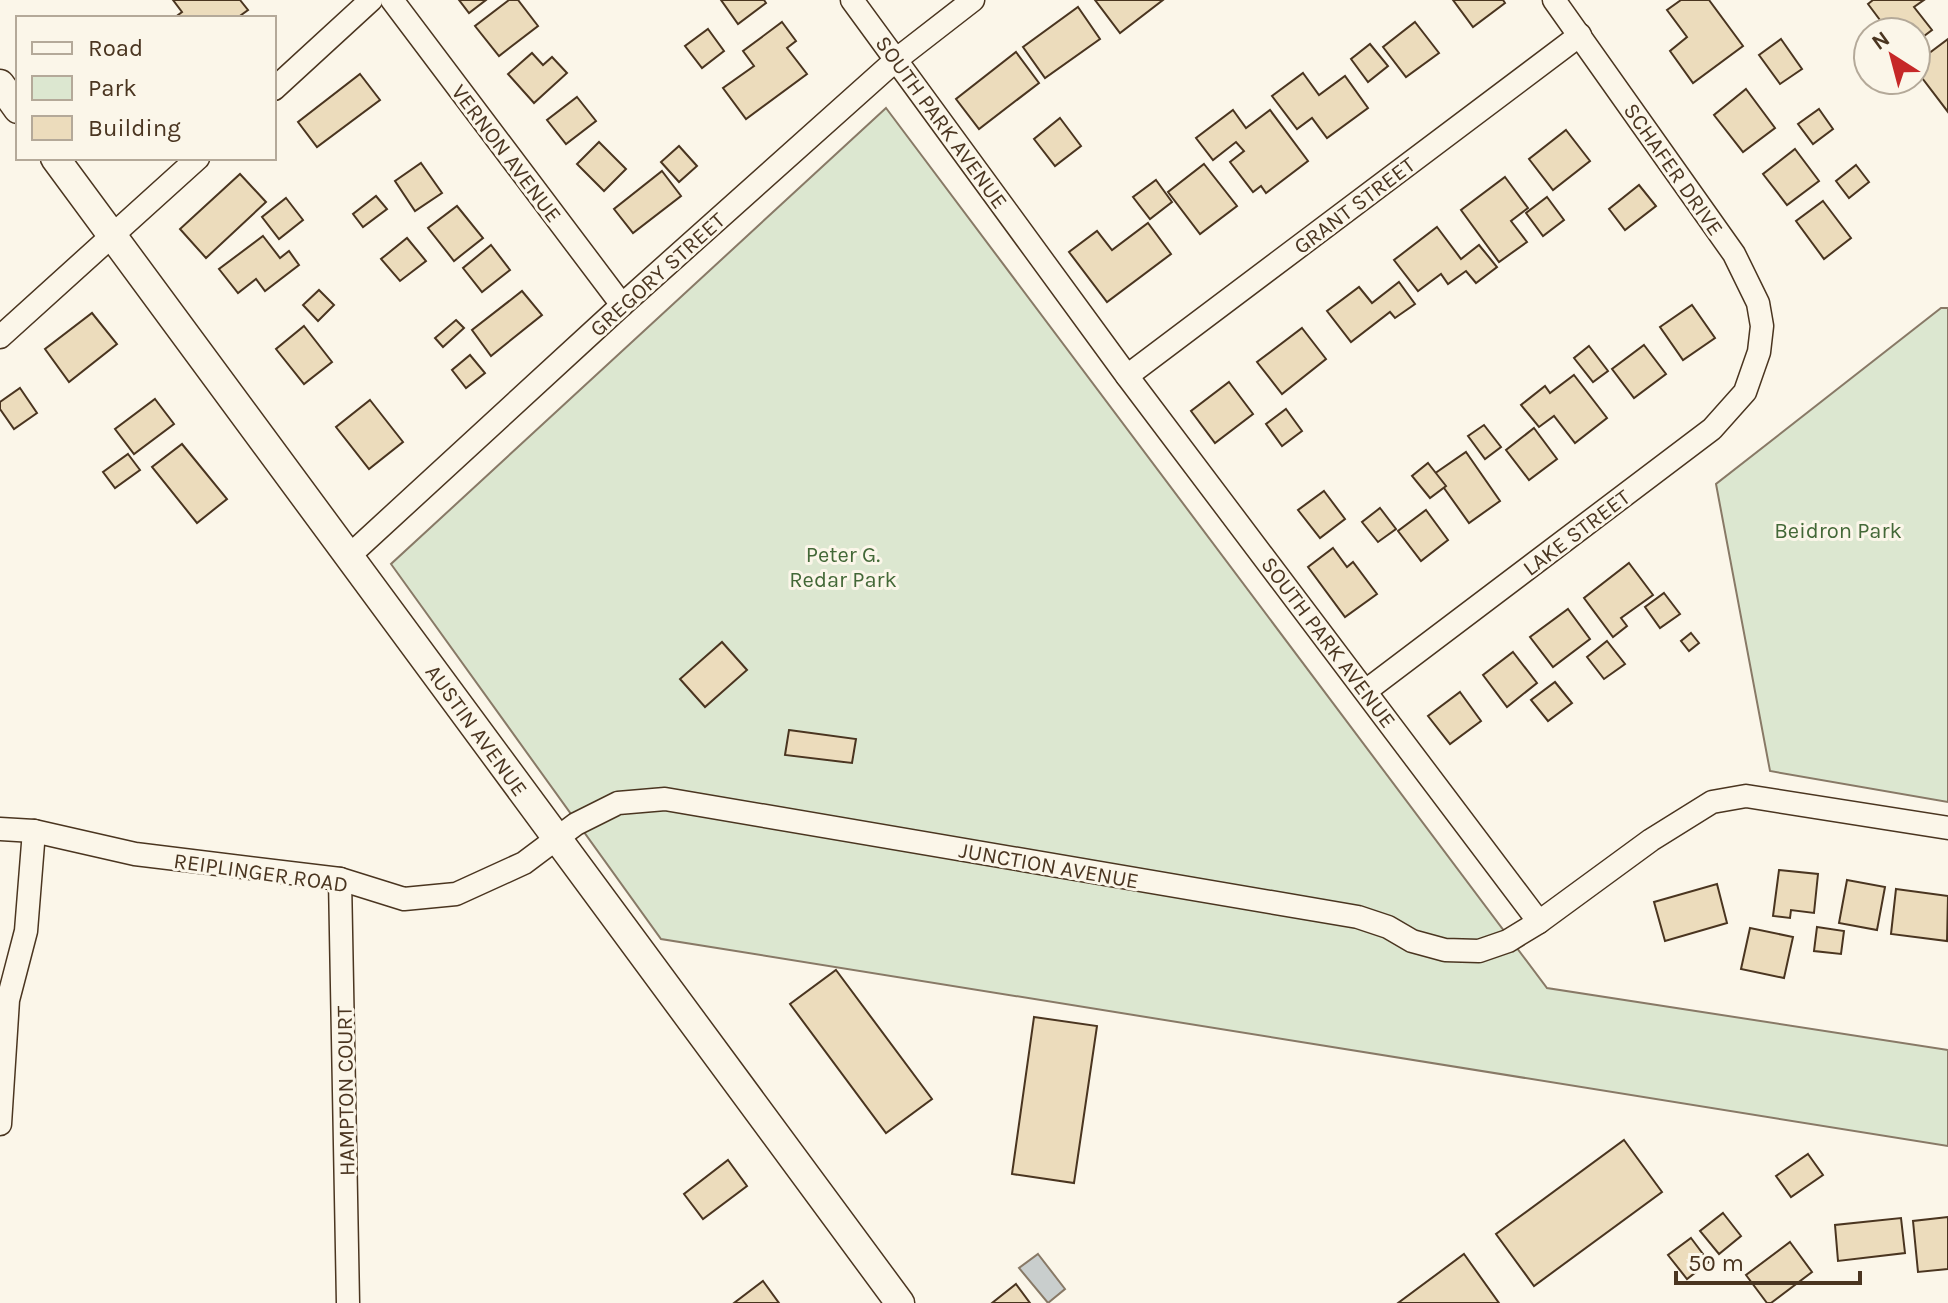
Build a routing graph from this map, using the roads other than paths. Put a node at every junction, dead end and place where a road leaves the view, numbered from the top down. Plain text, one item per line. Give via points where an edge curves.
1 (371, 0) edge
2 (392, 0) edge
3 (852, 0) edge
4 (973, 0) edge
5 (1554, 0) edge
6 (1580, 35) junction
7 (897, 59) junction
8 (0, 84) edge
9 (276, 87) edge
10 (16, 106) edge
11 (56, 160) edge
12 (196, 160) edge
13 (112, 236) junction
14 (622, 305) junction
15 (0, 337) edge
16 (1759, 352) joint
17 (1127, 376) junction
18 (349, 556) junction
19 (1367, 690) junction
20 (1948, 828) edge
21 (0, 829) edge
22 (34, 831) junction
23 (557, 839) junction
24 (340, 879) junction
25 (1539, 922) junction
26 (0, 1124) edge
27 (348, 1303) edge
28 (900, 1303) edge

1 - 9 street
2 - 14 street, VERNON AVENUE
3 - 7 street, SOUTH PARK AVENUE
4 - 7 street, GREGORY STREET
5 - 6 street, SCHAFER DRIVE
6 - 16 street, SCHAFER DRIVE via 1734,254 1758,303
6 - 17 street, GRANT STREET
7 - 14 street, GREGORY STREET
7 - 17 street, SOUTH PARK AVENUE
8 - 10 street
11 - 13 street, AUSTIN AVENUE
12 - 13 street
13 - 15 street
13 - 18 street, AUSTIN AVENUE
14 - 18 street, GREGORY STREET
16 - 19 street, LAKE STREET via 1745,392 1712,429
17 - 19 street, SOUTH PARK AVENUE
18 - 23 street, AUSTIN AVENUE
19 - 25 street, SOUTH PARK AVENUE
20 - 25 street via 1746,796 1712,802
21 - 22 street, REIPLINGER ROAD
22 - 24 street, REIPLINGER ROAD via 135,854
22 - 26 street via 26,931 8,1000
23 - 24 street, REIPLINGER ROAD via 524,863 456,894 404,899
23 - 25 street, JUNCTION AVENUE via 618,803 665,799 1358,917 1445,950 1479,951
23 - 28 street, AUSTIN AVENUE
24 - 27 street, HAMPTON COURT

